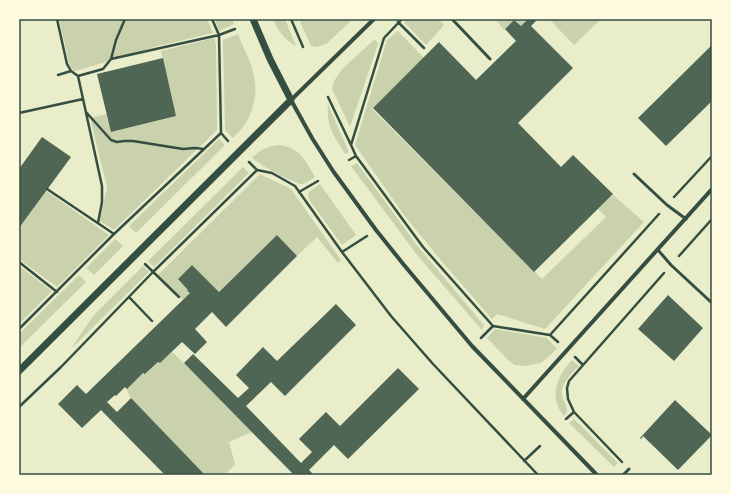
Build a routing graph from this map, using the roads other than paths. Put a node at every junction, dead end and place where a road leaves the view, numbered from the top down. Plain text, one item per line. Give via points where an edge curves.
1 (253, 19) edge
2 (374, 19) edge
3 (452, 19) edge
4 (490, 59) dead end
5 (291, 100) junction
6 (634, 174) dead end
7 (712, 189) edge
8 (686, 219) junction
9 (658, 250) junction
10 (712, 303) edge
11 (19, 371) edge
12 (523, 400) junction
13 (629, 469) road end
14 (597, 475) edge
15 (623, 475) edge

1 - 5 street
2 - 5 street
3 - 4 lane
5 - 11 street
5 - 12 street via 333,171 376,230 472,346
6 - 8 lane
7 - 8 street
8 - 9 street
9 - 10 lane
9 - 12 street
12 - 14 street
13 - 15 lane

